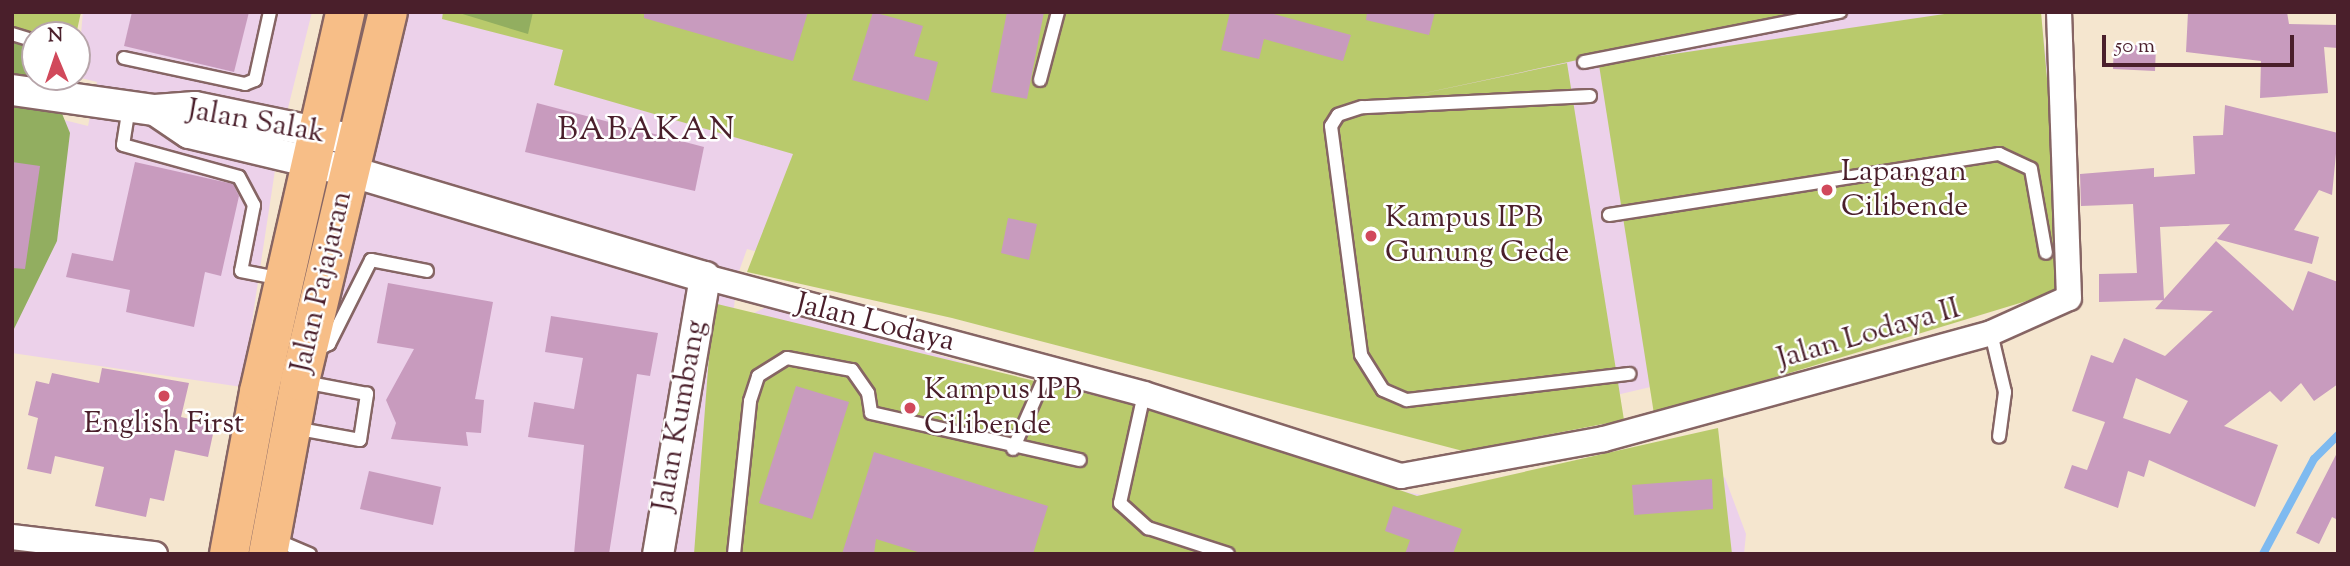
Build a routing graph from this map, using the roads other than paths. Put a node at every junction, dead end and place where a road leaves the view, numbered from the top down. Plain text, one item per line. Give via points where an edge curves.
1 (270, 12) edge
2 (345, 12) edge
3 (388, 12) edge
4 (1058, 12) edge
5 (1840, 12) edge
6 (2059, 12) edge
7 (124, 58) dead end
8 (1584, 62) dead end
9 (1040, 80) dead end
10 (12, 90) edge
11 (1590, 96) dead end
12 (142, 108) junction
13 (312, 147) junction
14 (353, 157) junction
15 (1609, 215) dead end
16 (2046, 253) dead end
17 (427, 271) dead end
18 (705, 277) junction
19 (283, 279) junction
20 (1991, 333) junction
21 (304, 366) junction
22 (1048, 370) junction
23 (1629, 374) dead end
24 (1144, 394) junction
25 (291, 428) junction
26 (2000, 437) dead end
27 (1013, 449) junction
28 (1080, 460) dead end
29 (1401, 476) joint
30 (12, 537) edge
31 (269, 545) edge
32 (155, 554) edge
33 (229, 554) edge
34 (310, 554) edge
35 (658, 554) edge
36 (734, 554) edge
37 (1228, 554) edge

1 - 7 lane via 255,80 245,84
2 - 13 highway, Jalan Pajajaran
3 - 14 highway, Jalan Pajajaran
4 - 9 lane
5 - 8 lane
6 - 20 street, Jalan Lodaya II via 2069,298
10 - 12 street, Jalan Salak
11 - 23 lane via 1362,107 1338,115 1331,126 1361,355 1383,390 1407,400
12 - 13 street, Jalan Salak via 189,133
12 - 19 lane via 123,145 239,177 254,205 241,271
13 - 14 street, Jalan Salak
13 - 19 highway, Jalan Pajajaran
14 - 18 street, Jalan Lodaya
14 - 21 highway, Jalan Pajajaran
15 - 16 lane via 1999,153 2031,169
17 - 21 lane via 371,260 329,344
18 - 22 street, Jalan Lodaya
18 - 35 street, Jalan Kumbang
19 - 33 highway, Jalan Pajajaran
20 - 26 lane via 2005,392
20 - 29 street, Jalan Lodaya II via 1638,432
21 - 25 highway, Jalan Pajajaran
21 - 25 lane via 367,394 360,440
22 - 24 street, Jalan Lodaya
22 - 27 lane
24 - 29 street, Jalan Lodaya
24 - 37 lane via 1119,503 1148,528
25 - 31 highway, Jalan Pajajaran
27 - 28 lane
27 - 36 lane via 871,413 860,379 834,362 772,362 758,376 750,401
30 - 32 street
31 - 34 lane

